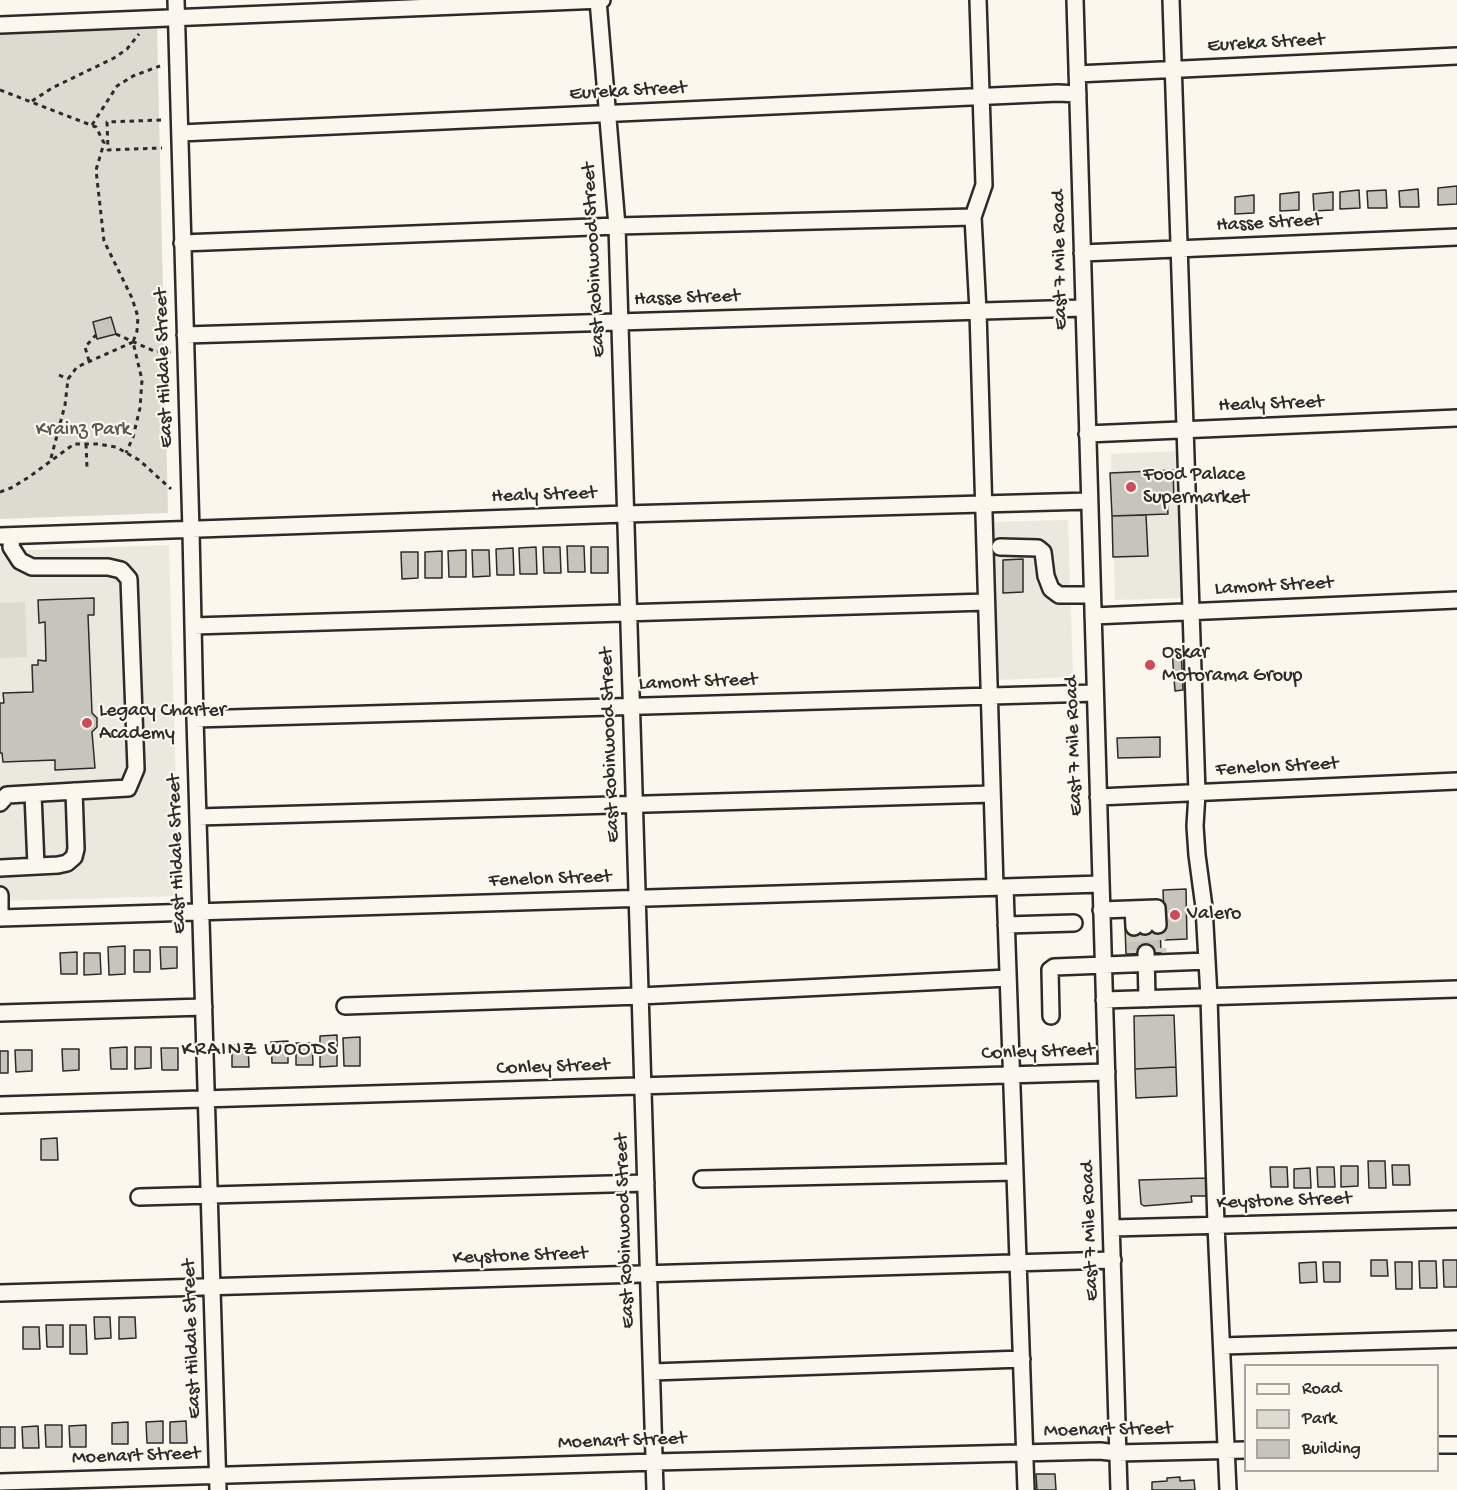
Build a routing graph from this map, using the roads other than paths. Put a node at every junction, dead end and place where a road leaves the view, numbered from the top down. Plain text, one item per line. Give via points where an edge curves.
1 (176, 0) edge
2 (600, 0) edge
3 (978, 0) edge
4 (1075, 0) edge
5 (1171, 0) edge
6 (177, 17) junction
7 (0, 25) edge
8 (1457, 56) edge
9 (1174, 70) junction
10 (1077, 74) junction
11 (1078, 94) junction
12 (982, 97) junction
13 (608, 113) junction
14 (180, 133) junction
15 (973, 217) junction
16 (617, 226) junction
17 (1457, 237) edge
18 (183, 243) junction
19 (1180, 249) junction
20 (1082, 253) junction
21 (1083, 308) junction
22 (978, 311) junction
23 (620, 322) junction
24 (185, 335) junction
25 (1457, 418) edge
26 (1185, 429) junction
27 (1087, 434) junction
28 (1089, 501) junction
29 (984, 504) junction
30 (625, 514) junction
31 (191, 531) junction
32 (6, 536) edge
33 (1000, 548) dead end
34 (1092, 595) junction
35 (1457, 600) edge
36 (986, 602) junction
37 (1191, 611) junction
38 (628, 613) junction
39 (1093, 615) junction
40 (193, 626) junction
41 (1095, 693) junction
42 (989, 696) junction
43 (630, 706) junction
44 (195, 718) junction
45 (1457, 781) edge
46 (74, 791) junction
47 (1197, 793) junction
48 (33, 794) junction
49 (992, 794) junction
50 (1098, 797) junction
51 (0, 803) edge
52 (633, 804) junction
53 (198, 817) junction
54 (36, 866) junction
55 (0, 868) edge
56 (1101, 884) junction
57 (1000, 887) junction
58 (0, 894) edge
59 (636, 898) junction
60 (1139, 909) junction
61 (1101, 910) junction
62 (201, 912) junction
63 (0, 918) edge
64 (1074, 923) dead end
65 (1006, 926) junction
66 (1147, 958) junction
67 (1207, 961) junction
68 (1103, 965) junction
69 (1008, 978) junction
70 (1457, 989) edge
71 (640, 996) junction
72 (1209, 997) junction
73 (1147, 999) junction
74 (1104, 1000) junction
75 (345, 1006) dead end
76 (204, 1007) junction
77 (0, 1013) edge
78 (1051, 1016) dead end
79 (1107, 1072) junction
80 (1010, 1075) junction
81 (643, 1086) junction
82 (207, 1099) junction
83 (0, 1105) edge
84 (1015, 1172) junction
85 (702, 1179) dead end
86 (646, 1183) junction
87 (210, 1195) junction
88 (139, 1197) dead end
89 (1457, 1219) edge
90 (1216, 1225) junction
91 (1112, 1228) junction
92 (1113, 1260) junction
93 (1019, 1263) junction
94 (649, 1274) junction
95 (212, 1287) junction
96 (0, 1293) edge
97 (1457, 1339) edge
98 (1222, 1346) junction
99 (1022, 1359) junction
100 (652, 1372) junction
101 (1439, 1445) edge
102 (1457, 1445) edge
103 (1227, 1450) junction
104 (1244, 1450) edge
105 (1025, 1453) junction
106 (1117, 1453) junction
107 (655, 1462) junction
108 (0, 1482) edge
109 (218, 1483) edge
110 (656, 1490) edge
111 (1026, 1490) edge
112 (1119, 1490) edge
113 (1228, 1490) edge

1 - 6 street, East Hildale Street
2 - 6 street
2 - 13 street, East Robinwood Street
3 - 12 street
4 - 10 street, East 7 Mile Road
5 - 9 street
6 - 7 street
6 - 14 street, East Hildale Street
8 - 9 street, Eureka Street
9 - 10 street, Eureka Street
9 - 19 street
10 - 11 street, East 7 Mile Road
11 - 12 street, Eureka Street
11 - 20 street, East 7 Mile Road
12 - 13 street, Eureka Street
12 - 15 street via 984,185
13 - 14 street, Eureka Street
13 - 16 street, East Robinwood Street
14 - 18 street, East Hildale Street
15 - 16 street
15 - 22 street
16 - 18 street
16 - 23 street, East Robinwood Street
17 - 19 street, Hasse Street
18 - 24 street, East Hildale Street
19 - 20 street, Hasse Street
19 - 26 street
20 - 21 street, East 7 Mile Road
21 - 22 street, Hasse Street
21 - 27 street, East 7 Mile Road
22 - 23 street, Hasse Street
22 - 29 street
23 - 24 street, Hasse Street
23 - 30 street, East Robinwood Street
24 - 31 street, East Hildale Street
25 - 26 street, Healy Street
26 - 27 street, Healy Street
26 - 37 street
27 - 28 street, East 7 Mile Road
28 - 29 street, Healy Street
28 - 34 street, East 7 Mile Road
29 - 30 street, Healy Street
29 - 36 street
30 - 31 street, Healy Street
30 - 38 street, East Robinwood Street
31 - 32 street, Healy Street
31 - 40 street, East Hildale Street
32 - 46 street via 20,561 32,567 108,567 121,570 129,579 136,769 128,788
33 - 34 street via 1038,548 1043,552 1051,589 1059,595
34 - 39 street, East 7 Mile Road
35 - 37 street, Lamont Street
36 - 38 street
36 - 42 street
37 - 39 street, Lamont Street
37 - 47 street
38 - 40 street
38 - 43 street, East Robinwood Street
39 - 41 street, East 7 Mile Road
40 - 44 street, East Hildale Street
41 - 42 street, Lamont Street
41 - 50 street, East 7 Mile Road
42 - 43 street, Lamont Street
42 - 49 street
43 - 44 street, Lamont Street
43 - 52 street, East Robinwood Street
44 - 53 street, East Hildale Street
45 - 47 street, Fenelon Street
46 - 48 street
46 - 54 street via 74,857 67,863
47 - 50 street, Fenelon Street
47 - 67 street via 1197,855
48 - 51 street via 7,795
48 - 54 street
49 - 52 street
49 - 57 street
50 - 56 street, East 7 Mile Road
52 - 53 street
52 - 59 street, East Robinwood Street
53 - 62 street, East Hildale Street
54 - 55 street
56 - 57 street, Fenelon Street
56 - 61 street, East 7 Mile Road
57 - 59 street, Fenelon Street
57 - 65 street
58 - 63 street
59 - 62 street, Fenelon Street
59 - 71 street, East Robinwood Street
60 - 60 street via 1157,908 1146,926
60 - 61 street
61 - 68 street, East 7 Mile Road
62 - 63 street, Fenelon Street
62 - 76 street, East Hildale Street
64 - 65 street
65 - 69 street
66 - 67 street
66 - 68 street
66 - 73 street
67 - 72 street
68 - 74 street, East 7 Mile Road
68 - 78 street via 1051,968
69 - 71 street
69 - 80 street
70 - 72 street
71 - 75 street
71 - 81 street, East Robinwood Street
72 - 73 street
72 - 90 street
73 - 74 street
74 - 79 street, East 7 Mile Road
76 - 77 street
76 - 82 street, East Hildale Street
79 - 80 street, Conley Street
79 - 91 street, East 7 Mile Road
80 - 81 street, Conley Street
80 - 84 street
81 - 82 street, Conley Street
81 - 86 street, East Robinwood Street
82 - 83 street, Conley Street
82 - 87 street, East Hildale Street
84 - 85 street
84 - 93 street
86 - 87 street
86 - 94 street, East Robinwood Street
87 - 88 street
87 - 95 street, East Hildale Street
89 - 90 street, Keystone Street
90 - 91 street, Keystone Street
90 - 98 street
91 - 92 street, East 7 Mile Road
92 - 93 street, Keystone Street
92 - 106 street, East 7 Mile Road
93 - 94 street, Keystone Street
93 - 99 street
94 - 95 street, Keystone Street
94 - 100 street, East Robinwood Street
95 - 96 street, Keystone Street
95 - 109 street, East Hildale Street
97 - 98 street
98 - 103 street
99 - 100 street
99 - 105 street
100 - 107 street, East Robinwood Street
101 - 102 street
103 - 104 street, Moenart Street
103 - 106 street, Moenart Street
103 - 113 street
105 - 106 street, Moenart Street
105 - 107 street, Moenart Street
105 - 111 street
106 - 112 street, East 7 Mile Road
107 - 109 street, Moenart Street
107 - 110 street, East Robinwood Street
108 - 109 street, Moenart Street

